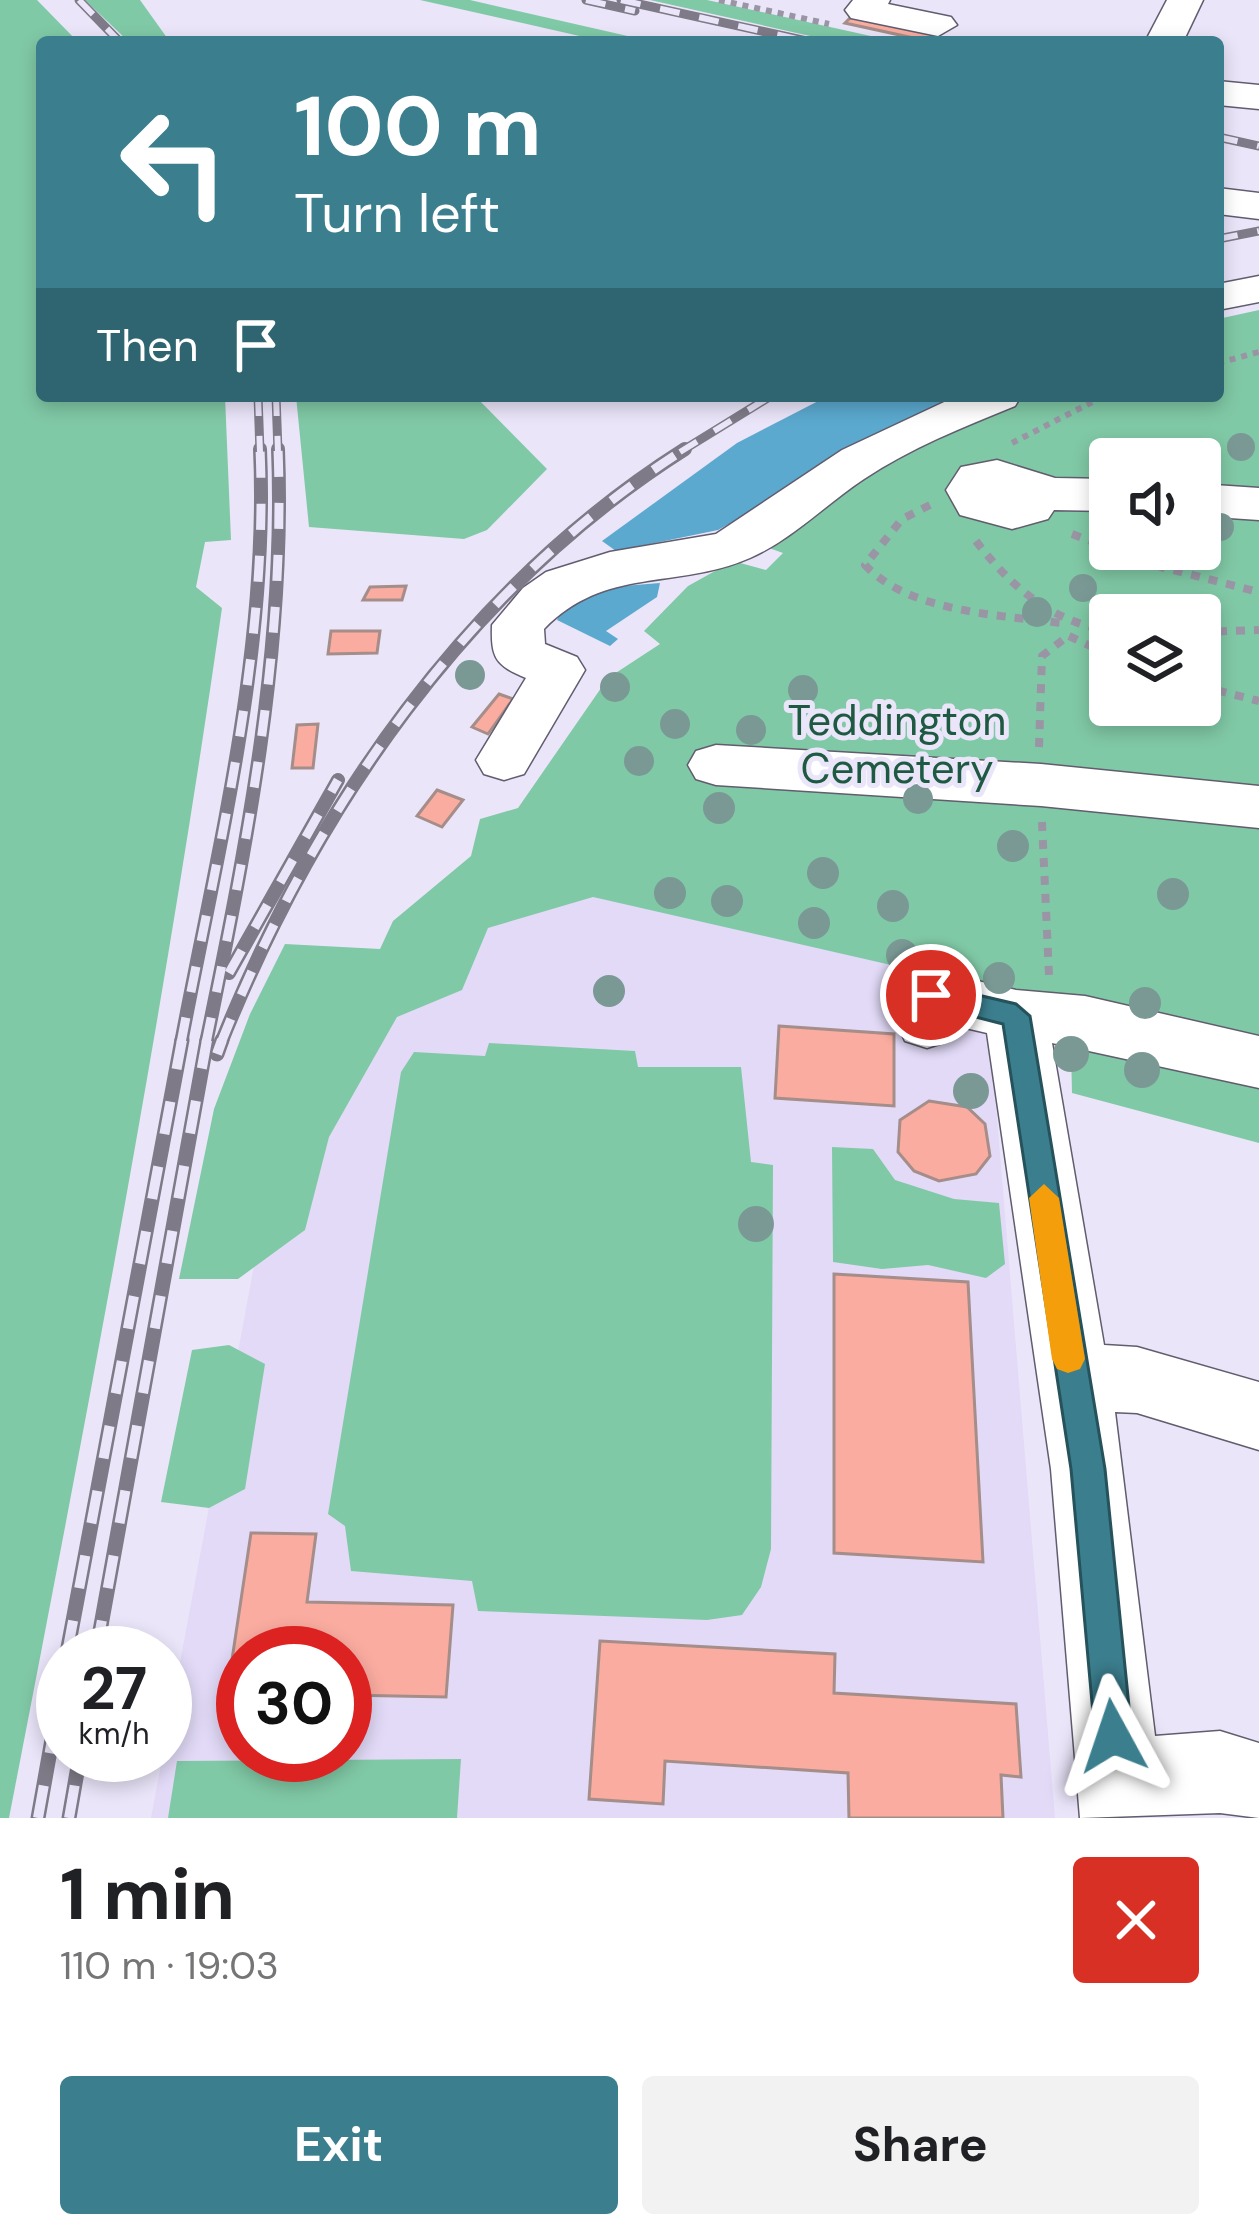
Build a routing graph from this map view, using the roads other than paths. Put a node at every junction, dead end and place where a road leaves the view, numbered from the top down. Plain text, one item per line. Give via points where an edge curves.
1 (872, 0) edge
2 (1185, 0) edge
3 (938, 25) dead end
4 (1167, 36) edge
5 (1224, 94) edge
6 (1259, 97) edge
7 (1224, 202) edge
8 (1259, 206) edge
9 (1259, 289) edge
10 (1224, 296) edge
11 (985, 402) edge
12 (999, 495) road end
13 (1089, 495) edge
14 (1221, 501) edge
15 (1259, 504) edge
16 (529, 552) dead end
17 (574, 575) junction
18 (504, 760) dead end
19 (716, 765) dead end
20 (1259, 807) edge
21 (1016, 1016) junction
22 (928, 1023) dead end
23 (1259, 1062) edge
24 (1071, 1377) junction
25 (1259, 1416) edge
26 (1259, 1784) edge
27 (1119, 1799) edge

1 - 3 street via 865,10
2 - 4 street
5 - 6 street
7 - 8 street
9 - 10 street
11 - 17 street via 874,452 720,551
12 - 13 street
14 - 15 street
16 - 17 street
17 - 18 street via 518,625 518,654 558,670
19 - 20 street
21 - 22 street via 931,995
21 - 23 street via 1085,1021
21 - 24 street
24 - 25 street via 1137,1380
24 - 27 street via 1088,1469
26 - 27 street via 1220,1772

